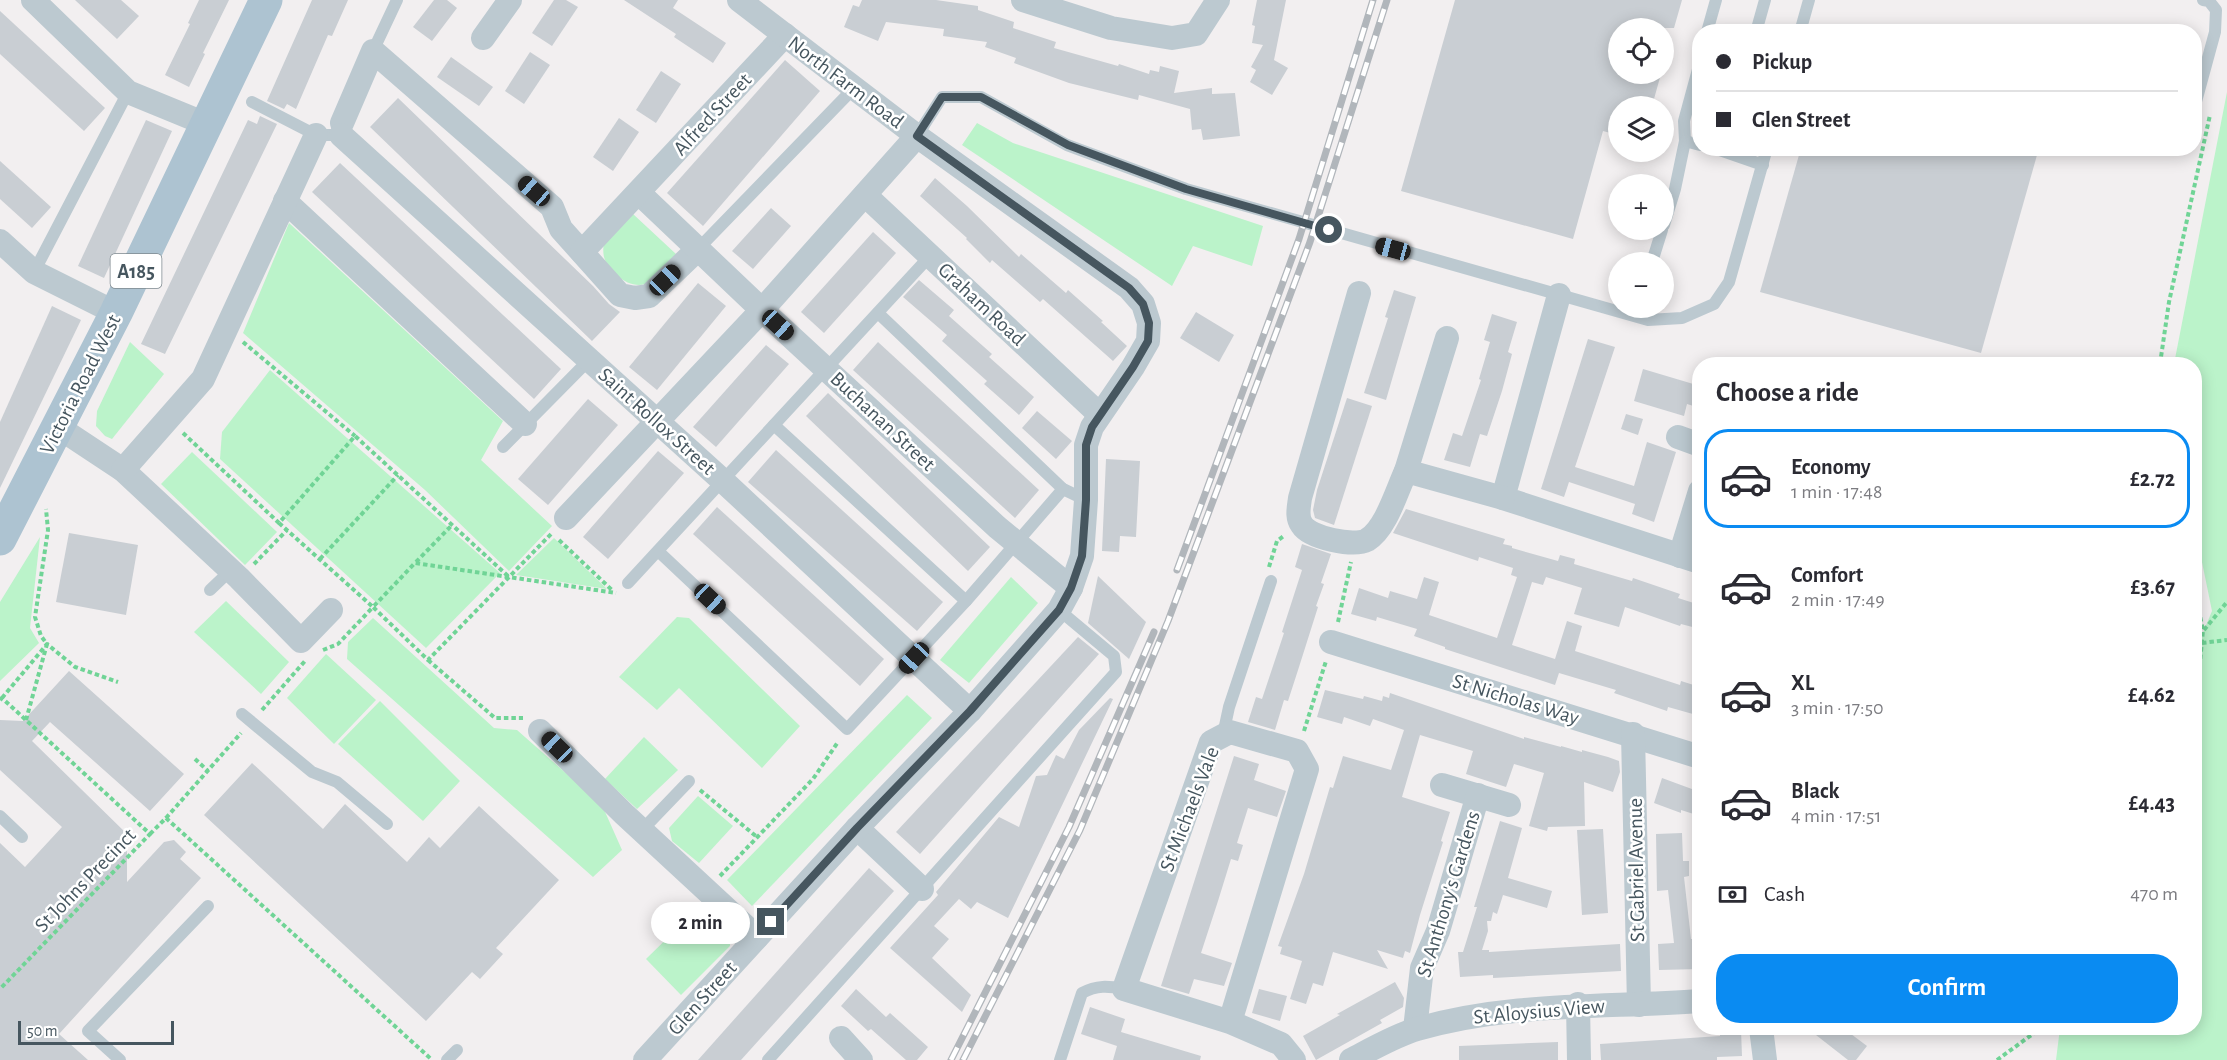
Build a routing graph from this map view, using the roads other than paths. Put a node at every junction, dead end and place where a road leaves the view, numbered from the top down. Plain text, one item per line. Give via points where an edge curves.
1 (33, 0) edge
2 (266, 0) edge
3 (397, 0) edge
4 (510, 0) edge
5 (739, 0) edge
6 (1023, 0) edge
7 (1218, 0) edge
8 (1716, 0) edge
9 (1765, 0) edge
10 (1809, 0) edge
11 (2203, 0) edge
12 (1086, 10) edge
13 (1709, 24) edge
14 (1758, 24) edge
15 (1802, 24) edge
16 (784, 35) junction
17 (483, 38) dead end
18 (373, 51) junction
19 (2202, 80) edge
20 (854, 88) junction
21 (128, 92) junction
22 (1692, 92) edge
23 (252, 102) dead end
24 (206, 124) junction
25 (342, 129) junction
26 (316, 135) junction
27 (917, 136) junction
28 (1684, 141) junction
29 (1692, 143) edge
30 (1739, 156) edge
31 (1765, 156) edge
32 (1763, 165) junction
33 (1674, 192) edge
34 (639, 193) junction
35 (865, 195) junction
36 (285, 201) junction
37 (0, 241) edge
38 (698, 249) junction
39 (582, 252) junction
40 (930, 256) junction
41 (34, 272) junction
42 (1359, 293) dead end
43 (1559, 295) junction
44 (762, 310) junction
45 (116, 313) junction
46 (878, 313) junction
47 (1447, 338) dead end
48 (589, 360) junction
49 (836, 377) junction
50 (1099, 414) junction
51 (656, 422) junction
52 (525, 424) junction
53 (774, 425) junction
54 (58, 427) junction
55 (503, 447) dead end
56 (123, 470) junction
57 (1406, 471) junction
58 (722, 480) junction
59 (1063, 489) junction
60 (1503, 498) junction
61 (1086, 500) junction
62 (559, 526) road end
63 (0, 537) edge
64 (1016, 543) junction
65 (658, 550) junction
66 (1690, 559) edge
67 (235, 574) junction
68 (1270, 581) road end
69 (628, 583) road end
70 (1071, 588) junction
71 (210, 590) dead end
72 (966, 601) junction
73 (331, 610) dead end
74 (1059, 610) junction
75 (1331, 642) dead end
76 (914, 658) junction
77 (970, 711) junction
78 (247, 718) road end
79 (540, 731) road end
80 (1633, 734) junction
81 (1223, 735) junction
82 (1692, 754) edge
83 (688, 781) road end
84 (1442, 784) dead end
85 (1478, 795) junction
86 (1509, 805) dead end
87 (0, 816) edge
88 (633, 822) junction
89 (387, 824) dead end
90 (857, 828) junction
91 (22, 837) dead end
92 (922, 889) junction
93 (208, 906) dead end
94 (757, 937) junction
95 (1124, 989) junction
96 (1692, 1002) edge
97 (1578, 1004) junction
98 (1639, 1005) junction
99 (1230, 1023) junction
100 (1415, 1029) junction
101 (1762, 1035) edge
102 (841, 1038) dead end
103 (457, 1050) dead end
104 (120, 1060) edge
105 (447, 1060) edge
106 (645, 1060) edge
107 (768, 1060) edge
108 (861, 1060) edge
109 (1060, 1060) edge
110 (1294, 1060) edge
111 (1352, 1060) edge
112 (1579, 1060) edge
113 (1765, 1060) edge

1 - 21 street
2 - 24 main road, Victoria Road West / A185
3 - 18 lane
4 - 17 street
5 - 16 street, North Farm Road
6 - 12 street
7 - 12 street via 1196,34 1172,38 1111,28
8 - 13 lane
9 - 14 lane
10 - 15 lane
11 - 19 lane via 2216,10 2215,32
16 - 20 street, North Farm Road
16 - 34 street, Alfred Street
18 - 25 street
18 - 39 street via 552,207 561,229
20 - 27 street, North Farm Road
20 - 38 lane
21 - 24 street
21 - 41 lane
22 - 28 lane via 1684,121
23 - 26 lane
24 - 45 main road, Victoria Road West / A185
25 - 26 lane
25 - 48 street, Saint Rollox Street
26 - 36 street
27 - 35 street
27 - 43 lane via 942,97 981,97 1068,145 1186,189
27 - 50 street, North Farm Road via 1129,288 1143,304 1149,323 1148,341
28 - 29 lane
28 - 33 lane
30 - 32 lane
31 - 32 lane
32 - 43 lane via 1729,282 1714,304 1682,318 1648,320
34 - 38 street
34 - 39 street, Alfred Street
35 - 40 street, Graham Road
35 - 44 street
36 - 52 street
36 - 56 street via 203,379
37 - 41 street
38 - 39 street via 649,296 635,298 620,295
38 - 44 street, Buchanan Street
40 - 46 lane
40 - 50 street, Graham Road
41 - 45 street
42 - 57 street via 1300,498 1300,524 1334,540 1355,544 1367,540 1379,530
43 - 60 street
44 - 49 street, Buchanan Street
44 - 51 street
45 - 54 main road, Victoria Road West / A185
46 - 49 lane
46 - 59 lane
47 - 57 street
48 - 51 street, Saint Rollox Street
48 - 52 lane
49 - 53 lane
49 - 64 street, Buchanan Street
50 - 61 street, North Farm Road via 1086,445
51 - 58 street, Saint Rollox Street
51 - 62 street
52 - 55 lane
53 - 58 lane
53 - 72 lane
54 - 56 street
54 - 63 main road, Victoria Road West / A185
56 - 67 street
57 - 60 street
58 - 65 lane
58 - 76 street, Saint Rollox Street
59 - 61 lane
59 - 64 lane
60 - 66 street
61 - 70 street, North Farm Road via 1082,556
64 - 70 street, Buchanan Street
64 - 72 lane
65 - 69 lane
65 - 76 lane via 847,729
67 - 71 lane
67 - 73 street via 301,641
68 - 81 lane
70 - 74 street, Glen Street
72 - 76 lane
74 - 77 street, Glen Street
74 - 92 lane via 1114,656 1116,672
75 - 80 street, St Nicholas Way
76 - 77 street, Saint Rollox Street
77 - 90 street, Glen Street
78 - 89 lane via 312,772 337,783
79 - 88 street
80 - 82 street, St Nicholas Way
80 - 98 street, St Gabriel Avenue
81 - 95 street, St Michaels Vale via 1211,742
81 - 99 street, St Michaels Vale via 1230,732 1297,751 1307,769
83 - 88 lane
84 - 85 street, St Anthony's Gardens
85 - 86 street, St Anthony's Gardens
85 - 100 street, St Anthony's Gardens via 1438,931 1422,968
87 - 91 lane
88 - 94 street
90 - 92 street
90 - 94 street, Glen Street
92 - 107 lane
93 - 104 lane via 88,1031
94 - 106 street, Glen Street
95 - 99 street
95 - 109 lane via 1092,987 1082,993
96 - 98 street, St Aloysius View
97 - 98 street, St Aloysius View
97 - 100 street, St Aloysius View via 1486,1013
97 - 112 street
99 - 110 street via 1281,1044
100 - 111 street, St Aloysius View
101 - 113 street
102 - 108 street
103 - 105 lane

